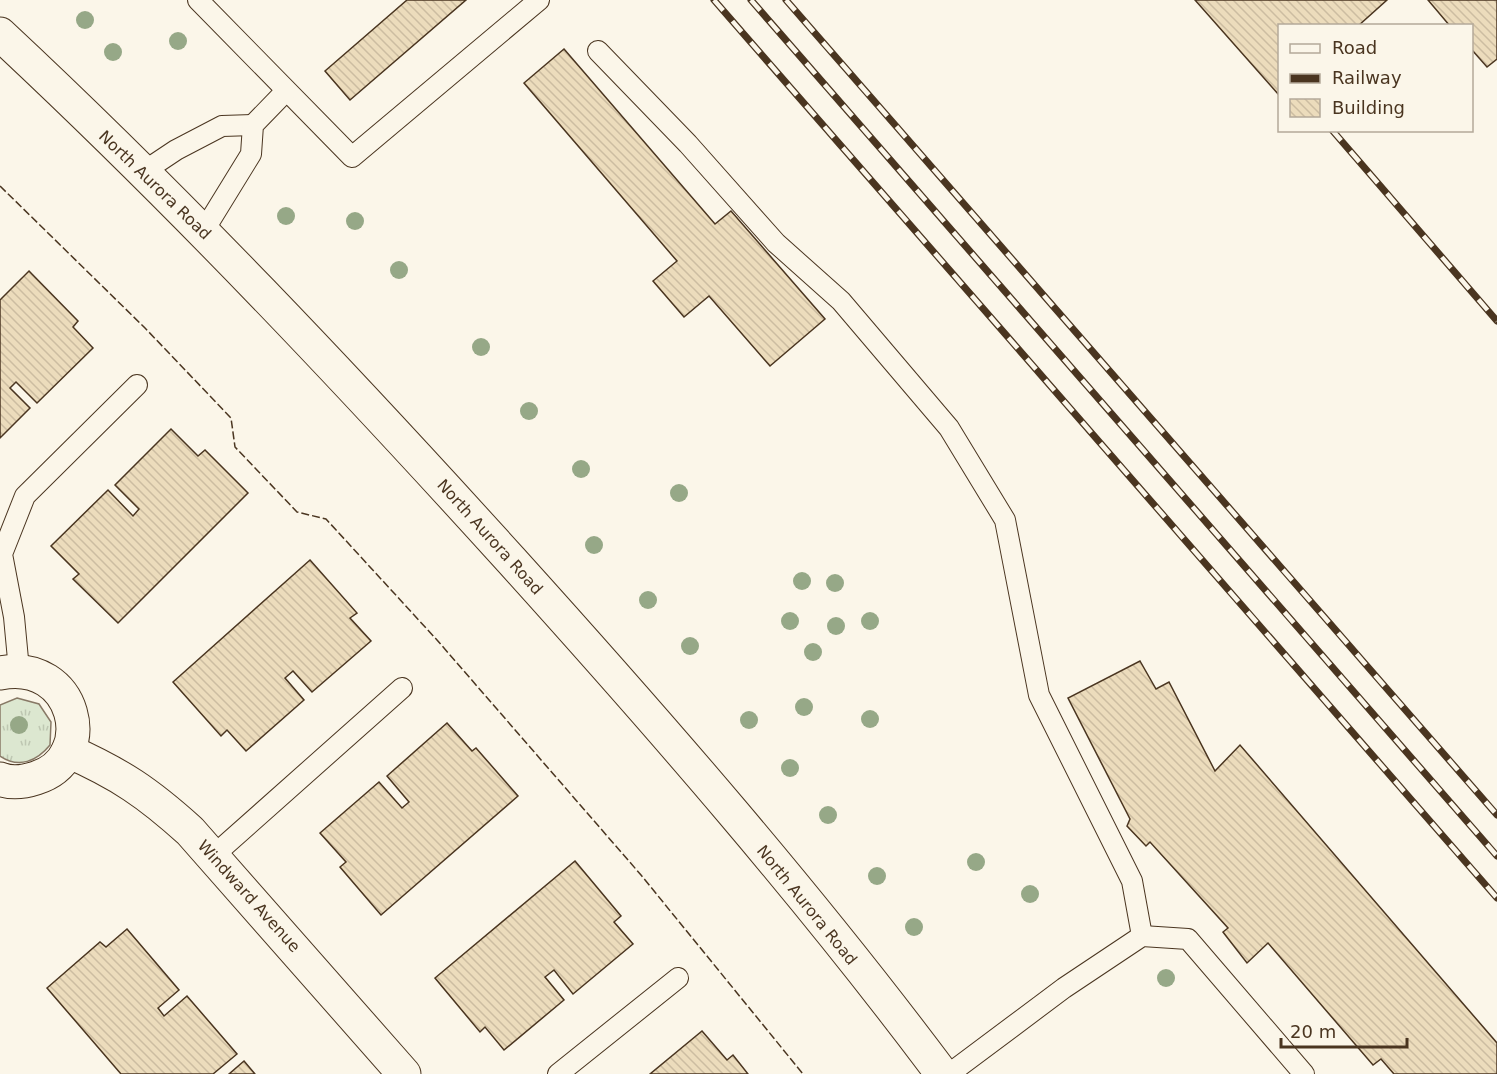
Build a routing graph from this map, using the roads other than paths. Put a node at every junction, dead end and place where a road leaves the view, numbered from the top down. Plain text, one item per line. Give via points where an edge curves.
1 (198, 0) edge
2 (539, 0) edge
3 (0, 34) edge
4 (598, 51) dead end
5 (285, 92) junction
6 (253, 125) junction
7 (143, 172) junction
8 (203, 232) junction
9 (138, 385) dead end
10 (10, 671) edge
11 (402, 688) dead end
12 (68, 751) junction
13 (0, 779) edge
14 (213, 856) junction
15 (1142, 936) junction
16 (678, 978) dead end
17 (404, 1074) edge
18 (558, 1074) edge
19 (942, 1074) edge
20 (949, 1074) edge
21 (1304, 1074) edge

1 - 5 lane
2 - 5 lane via 352,158
3 - 7 main road, North Aurora Road
4 - 15 lane via 776,243 841,301 949,428 1005,520 1039,695 1132,881
5 - 6 lane
6 - 7 lane via 222,126
6 - 8 lane via 251,154
7 - 8 main road, North Aurora Road
8 - 19 main road, North Aurora Road via 431,471 620,681 840,944
9 - 10 lane via 25,496 2,554 14,617
10 - 12 main road via 37,674 65,697 72,714 73,733
11 - 14 lane
12 - 13 main road via 42,777 25,782
12 - 14 main road, Windward Avenue via 113,771 152,797
14 - 17 main road, Windward Avenue
15 - 20 lane via 1064,988
15 - 21 lane via 1188,939
16 - 18 lane

